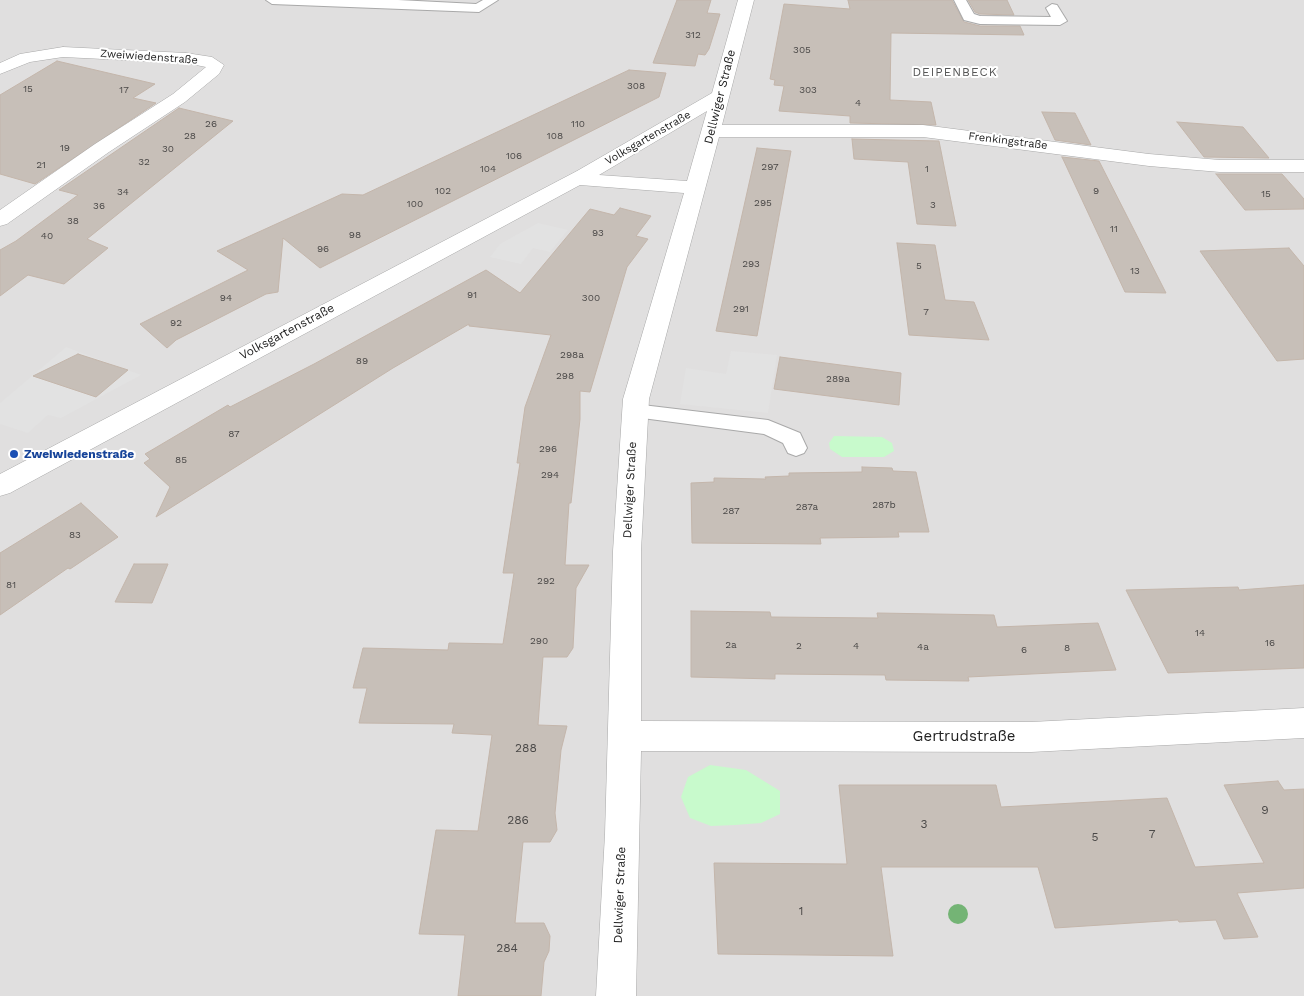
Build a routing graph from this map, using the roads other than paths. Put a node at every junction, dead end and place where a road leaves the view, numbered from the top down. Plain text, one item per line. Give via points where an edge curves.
1 (272, 0) edge
2 (492, 0) edge
3 (746, 0) edge
4 (960, 0) edge
5 (1052, 8) dead end
6 (0, 69) edge
7 (720, 96) junction
8 (711, 131) junction
9 (1304, 166) edge
10 (576, 180) junction
11 (696, 188) junction
12 (0, 220) edge
13 (634, 411) junction
14 (796, 448) dead end
15 (0, 486) edge
16 (1304, 723) edge
17 (623, 736) junction
18 (616, 996) edge

1 - 2 lane via 479,8
3 - 7 street, Dellwiger Straße
4 - 5 lane via 969,17 994,21 1060,20
6 - 12 street, Zweiwiedenstraße via 26,58 63,52 186,58 215,65 179,98
7 - 8 street, Dellwiger Straße
7 - 10 street, Volksgartenstraße
8 - 9 street, Frenkingstraße via 923,131 1149,160 1220,166
8 - 11 street, Dellwiger Straße
10 - 11 street, Volksgartenstraße
10 - 15 street, Volksgartenstraße
11 - 13 street, Dellwiger Straße
13 - 14 lane via 768,427 792,438
13 - 17 street, Dellwiger Straße
16 - 17 street, Gertrudstraße via 1031,737
17 - 18 street, Dellwiger Straße

